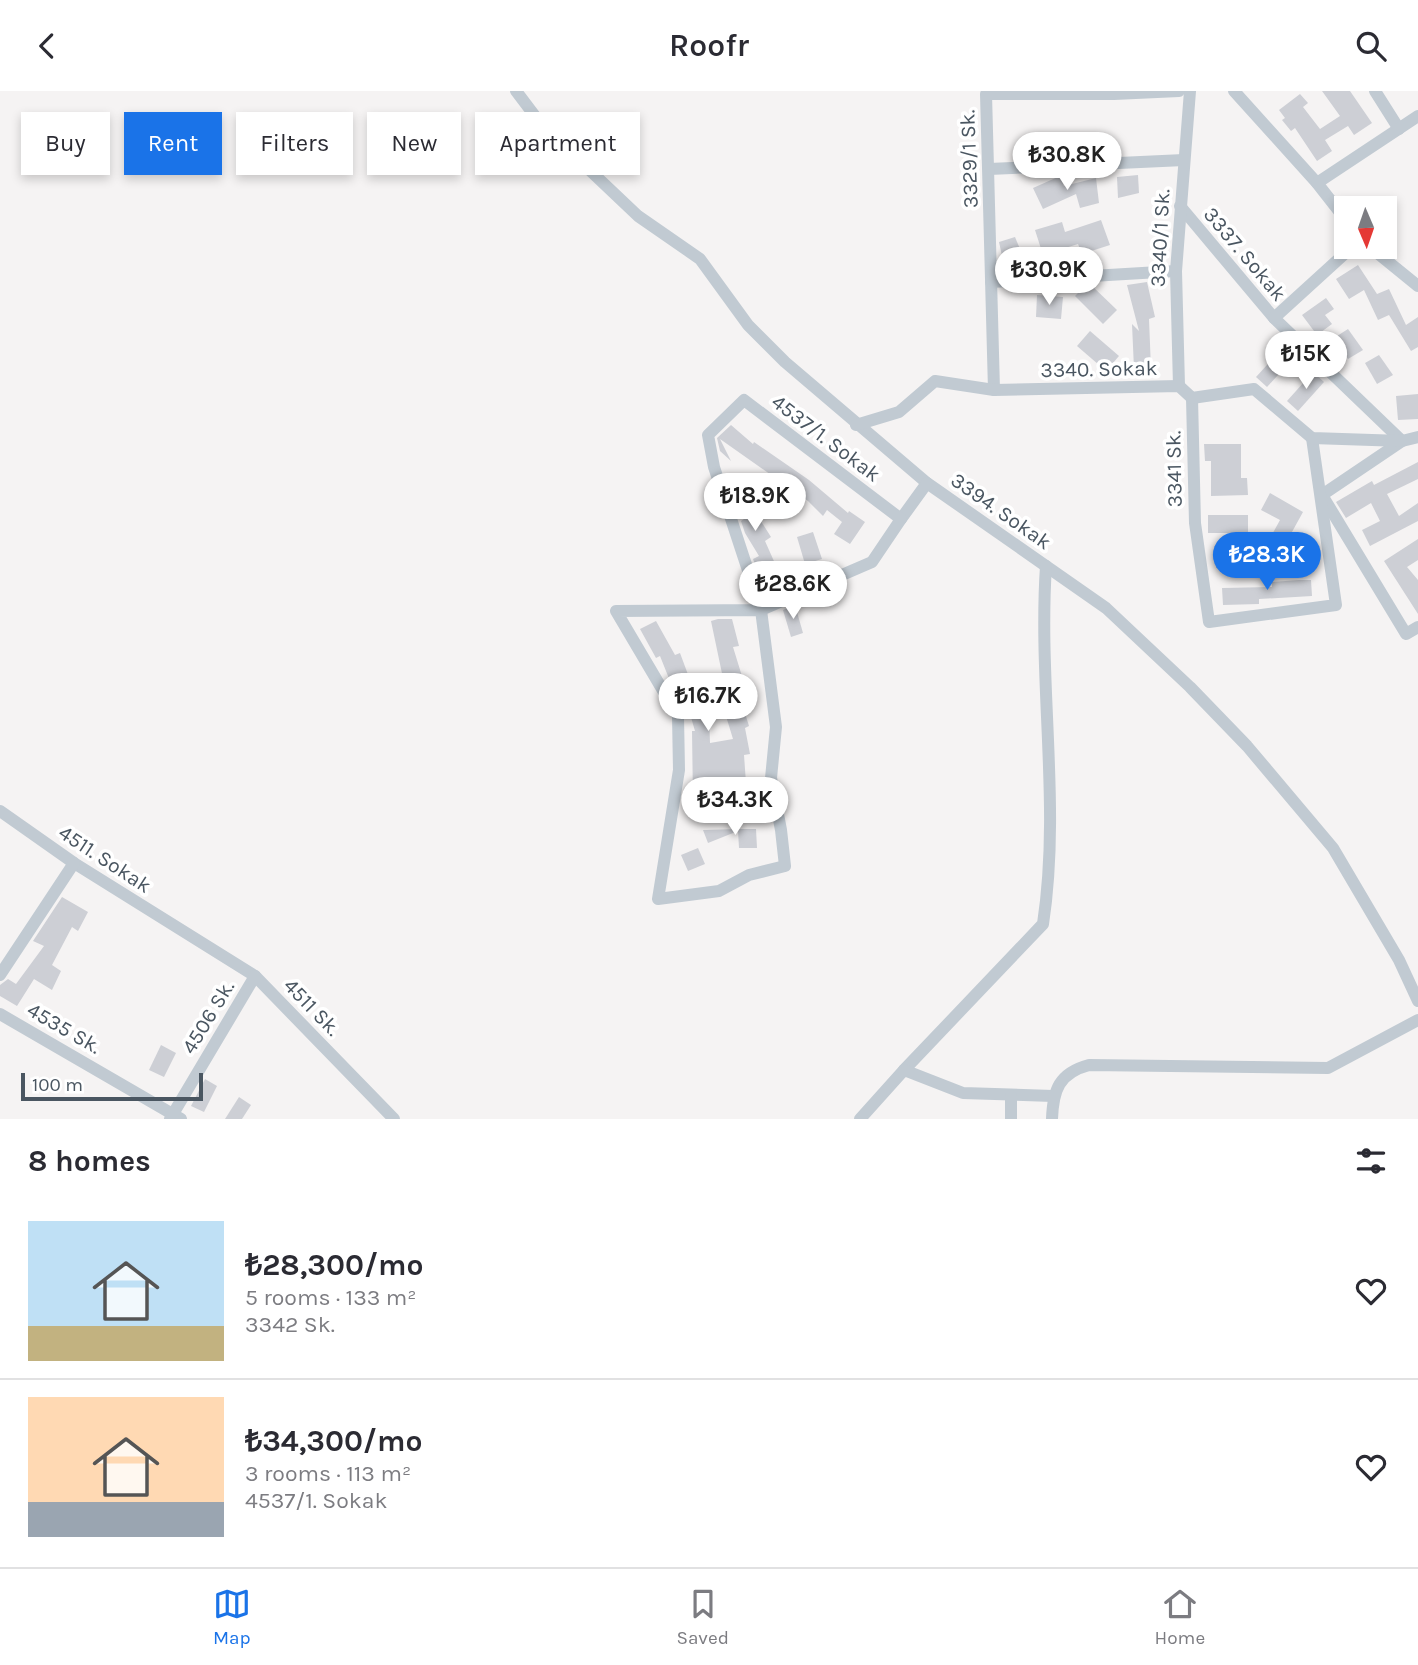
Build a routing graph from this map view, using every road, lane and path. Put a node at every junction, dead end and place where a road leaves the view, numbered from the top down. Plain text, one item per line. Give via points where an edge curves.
1 (516, 91) edge
2 (1180, 91) edge
3 (1190, 91) edge
4 (1234, 91) edge
5 (1374, 91) edge
6 (1115, 93) edge
7 (1418, 116) edge
8 (1399, 129) junction
9 (1184, 160) junction
10 (989, 169) junction
11 (1317, 183) junction
12 (1334, 205) edge
13 (1180, 206) junction
14 (1340, 259) edge
15 (1385, 259) edge
16 (1176, 271) junction
17 (991, 282) junction
18 (1418, 286) edge
19 (1274, 318) junction
20 (1179, 386) junction
21 (994, 390) junction
22 (1192, 398) junction
23 (856, 425) junction
24 (1418, 437) edge
25 (1312, 438) junction
26 (1402, 441) junction
27 (927, 484) junction
28 (1322, 495) junction
29 (901, 519) junction
30 (1046, 566) junction
31 (761, 610) junction
32 (1418, 627) edge
33 (0, 811) edge
34 (74, 863) junction
35 (191, 937) joint
36 (0, 975) edge
37 (255, 976) junction
38 (1418, 1001) edge
39 (0, 1014) edge
40 (1418, 1020) edge
41 (904, 1070) junction
42 (1011, 1096) junction
43 (1053, 1096) junction
44 (174, 1117) edge
45 (394, 1119) edge
46 (860, 1119) edge
47 (1011, 1119) edge
48 (1052, 1119) edge

1 - 23 street, 3394. Sokak via 541,124 638,216 700,259 757,335
2 - 6 street
3 - 9 street, 3340/1 Sk.
4 - 11 street
5 - 8 street
6 - 10 street, 3329/1 Sk. via 986,94
7 - 8 street
8 - 11 street
9 - 10 street
9 - 13 street, 3340/1 Sk.
10 - 17 street, 3329/1 Sk.
11 - 12 street
13 - 16 street, 3340/1 Sk.
13 - 19 street, 3337. Sokak
14 - 19 street
15 - 18 street
16 - 17 street
16 - 20 street, 3340/1 Sk.
17 - 21 street, 3329/1 Sk.
19 - 26 street, 3337. Sokak
20 - 21 street, 3340. Sokak
20 - 22 street, 3340. Sokak
21 - 23 street, 3340. Sokak via 935,381 899,412
22 - 25 street via 1254,389
22 - 28 street, 3341 Sk. via 1195,523 1209,622 1336,605
23 - 27 street, 3394. Sokak
24 - 26 street
25 - 26 street
25 - 28 street
26 - 28 street
27 - 29 street
27 - 30 street, 3394. Sokak
28 - 32 street via 1406,634
29 - 31 street, 4537/1. Sokak via 872,562
29 - 31 street, 4537/1. Sokak via 744,400 708,435
30 - 38 street, 3394. Sokak via 1106,608 1191,687 1273,776 1346,869
30 - 41 street via 1048,881 1043,923
31 - 31 street, 4537/1. Sokak via 776,727 771,778 785,866 748,875 719,891 658,899 679,770 678,716 616,611
33 - 34 street, 4511. Sokak
34 - 35 street, 4511. Sokak
34 - 36 street
35 - 37 street, 4511 Sk.
37 - 44 street, 4506 Sk.
37 - 45 street, 4511 Sk.
39 - 44 street, 4535 Sk.
40 - 43 street via 1328,1067 1089,1065 1069,1074
41 - 42 street via 963,1093
41 - 46 street
42 - 43 street
42 - 47 street
43 - 48 street

